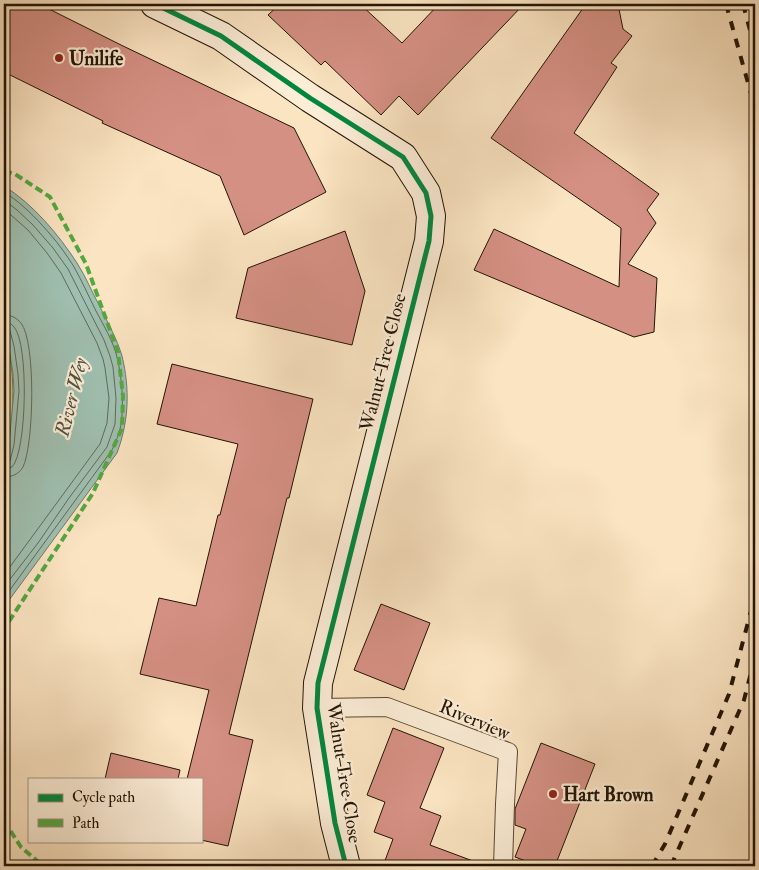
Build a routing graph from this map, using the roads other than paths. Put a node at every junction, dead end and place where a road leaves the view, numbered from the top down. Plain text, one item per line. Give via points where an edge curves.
1 (155, 4) edge
2 (317, 708) junction
3 (346, 866) edge
4 (503, 866) edge

1 - 2 street, Walnut Tree Close via 221,36 310,98 404,157 426,192 431,216 429,241 318,683
2 - 3 street, Walnut Tree Close via 335,823
2 - 4 lane, Riverview via 387,707 508,752

